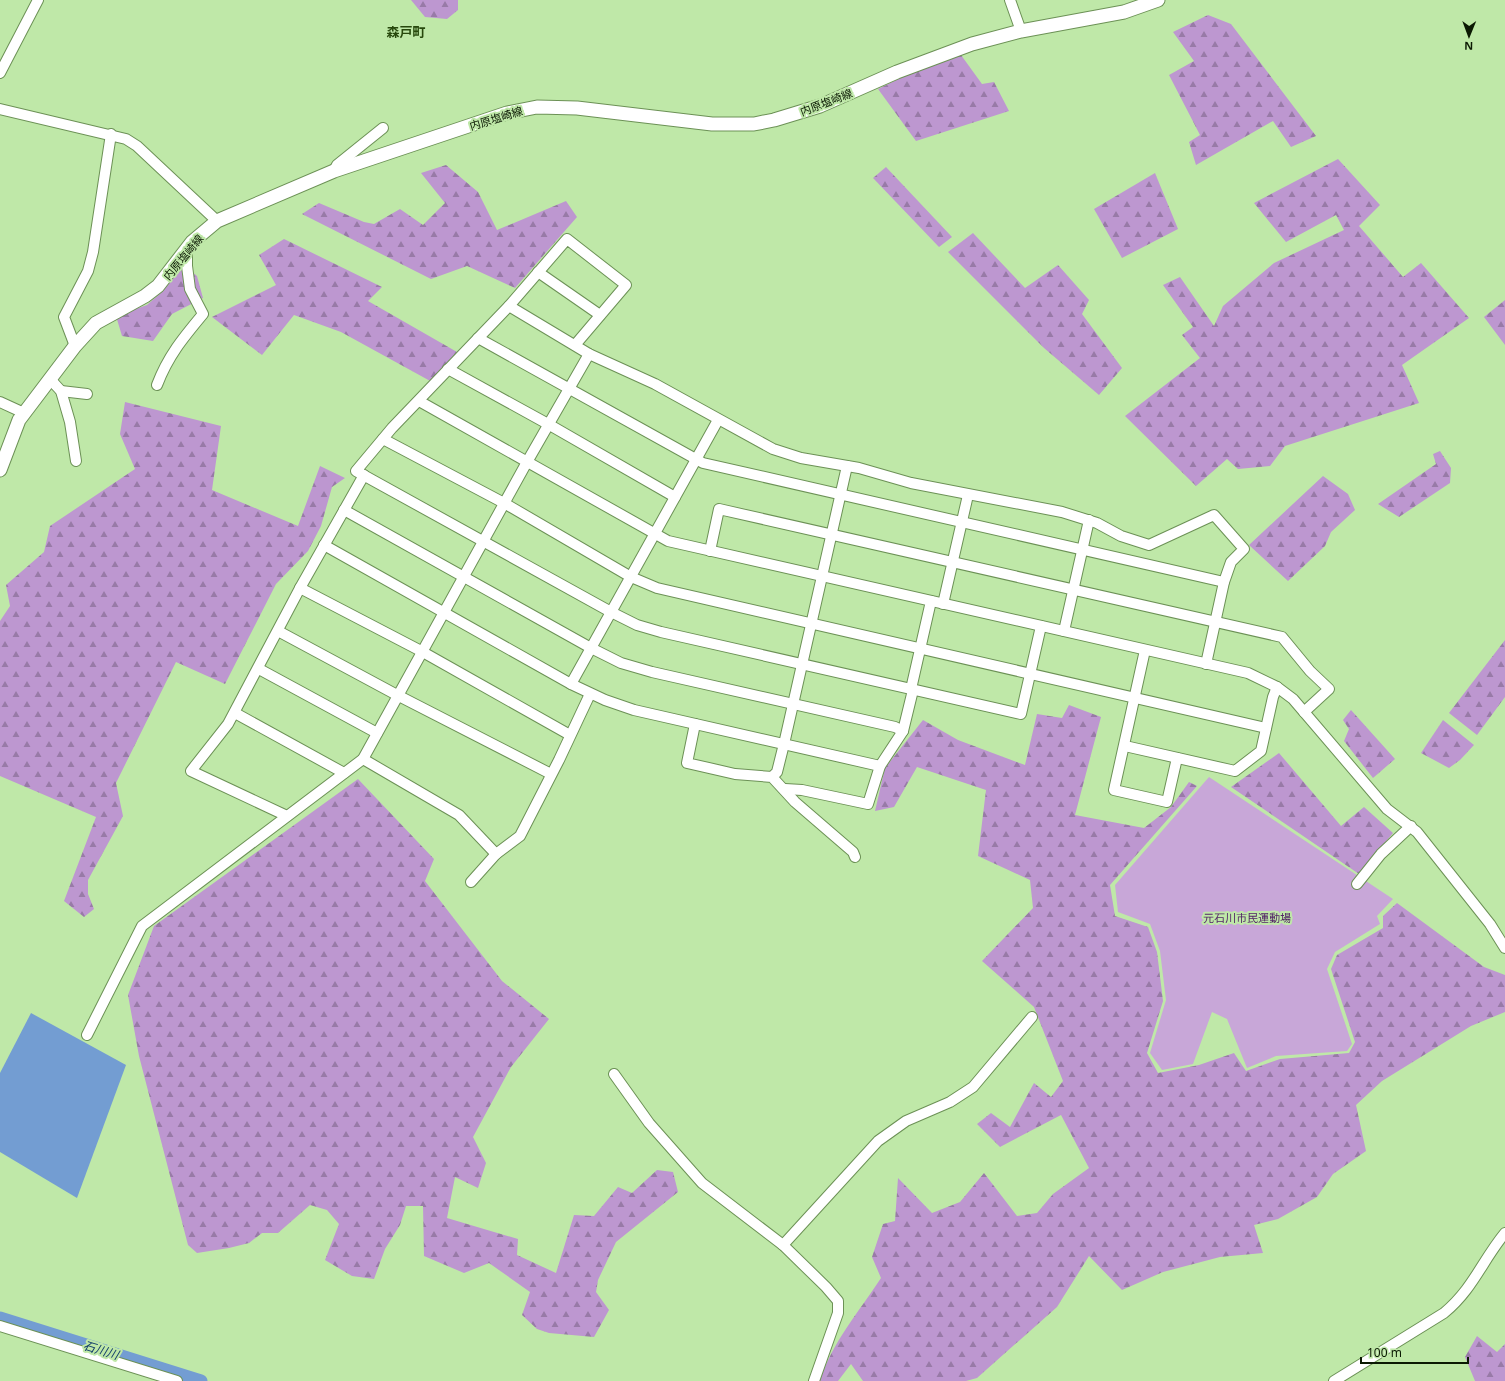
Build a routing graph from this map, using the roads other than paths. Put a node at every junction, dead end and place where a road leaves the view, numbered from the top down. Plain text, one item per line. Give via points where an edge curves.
1 (38, 0) edge
2 (1010, 0) edge
3 (1158, 0) edge
4 (1021, 31) junction
5 (0, 73) edge
6 (0, 109) edge
7 (383, 128) dead end
8 (111, 134) junction
9 (334, 171) junction
10 (217, 221) junction
11 (187, 248) junction
12 (538, 272) junction
13 (509, 306) junction
14 (600, 315) junction
15 (478, 338) junction
16 (575, 345) junction
17 (75, 346) junction
18 (590, 354) junction
19 (448, 369) junction
20 (50, 379) junction
21 (157, 385) dead end
22 (568, 390) junction
23 (61, 391) junction
24 (87, 394) dead end
25 (419, 401) junction
26 (0, 402) edge
27 (24, 414) junction
28 (718, 420) junction
29 (548, 424) junction
30 (383, 439) junction
31 (696, 459) junction
32 (76, 461) dead end
33 (526, 462) junction
34 (847, 466) junction
35 (0, 470) edge
36 (364, 475) junction
37 (840, 494) junction
38 (968, 495) junction
39 (675, 497) junction
40 (504, 503) junction
41 (344, 510) junction
42 (1089, 520) junction
43 (962, 522) junction
44 (654, 534) junction
45 (831, 534) junction
46 (483, 541) junction
47 (324, 545) junction
48 (1083, 550) junction
49 (710, 551) junction
50 (953, 562) junction
51 (463, 576) junction
52 (822, 576) junction
53 (631, 577) junction
54 (1224, 582) junction
55 (300, 588) junction
56 (1073, 589) junction
57 (932, 601) junction
58 (943, 604) junction
59 (611, 612) junction
60 (443, 613) junction
61 (1216, 621) junction
62 (811, 624) junction
63 (1041, 626) junction
64 (278, 630) junction
65 (1064, 631) junction
66 (591, 648) junction
67 (921, 649) junction
68 (1145, 650) junction
69 (421, 651) junction
70 (802, 664) junction
71 (1206, 664) junction
72 (259, 669) junction
73 (1030, 674) junction
74 (571, 684) junction
75 (1278, 687) junction
76 (912, 690) junction
77 (590, 694) junction
78 (397, 695) junction
79 (1135, 697) junction
80 (793, 704) junction
81 (1304, 712) junction
82 (235, 713) junction
83 (696, 724) junction
84 (1266, 728) junction
85 (903, 731) junction
86 (377, 733) junction
87 (570, 736) junction
88 (784, 744) junction
89 (1125, 746) junction
90 (1177, 758) junction
91 (363, 759) junction
92 (880, 766) junction
93 (344, 773) junction
94 (551, 774) junction
95 (772, 777) junction
96 (786, 789) junction
97 (287, 816) junction
98 (1411, 826) junction
99 (496, 854) junction
100 (855, 857) dead end
101 (471, 882) dead end
102 (1357, 884) dead end
103 (1505, 948) edge
104 (1032, 1017) dead end
105 (86, 1034) dead end
106 (614, 1074) dead end
107 (1505, 1233) edge
108 (783, 1245) junction
109 (0, 1326) edge
110 (177, 1381) edge
111 (814, 1381) edge
112 (1334, 1381) edge

1 - 5 street
2 - 4 street
3 - 4 main road, 内原塩崎線 via 1124,12
4 - 9 main road, 内原塩崎線 via 953,50 820,106 768,121 735,125 712,124 577,108 537,107 506,113
6 - 8 street
7 - 9 street via 337,165
8 - 10 street via 137,146
8 - 17 street via 93,252 88,271 64,317
9 - 10 main road, 内原塩崎線
10 - 11 main road, 内原塩崎線
11 - 17 main road, 内原塩崎線 via 158,286 96,323
11 - 21 street via 190,289 203,314 176,346 165,364
12 - 13 street
12 - 14 street
12 - 14 street via 567,239 626,285
13 - 15 street
13 - 16 street
14 - 16 street
15 - 19 street
15 - 22 street
16 - 18 street
17 - 20 main road, 内原塩崎線
18 - 22 street
18 - 28 street via 655,384
19 - 25 street
19 - 29 street
20 - 23 street
20 - 27 main road, 内原塩崎線
22 - 29 street
22 - 31 street
23 - 24 street
23 - 32 street via 70,422
25 - 30 street
25 - 33 street
26 - 27 street
27 - 35 main road, 内原塩崎線 via 14,430
28 - 31 street
28 - 34 street via 773,449 801,458
29 - 33 street
29 - 39 street
30 - 36 street via 356,472
30 - 40 street
31 - 37 street via 703,463
31 - 39 street
33 - 40 street
33 - 44 street
34 - 37 street
34 - 38 street
36 - 41 street
36 - 46 street
37 - 43 street
37 - 45 street
38 - 42 street via 1007,500
38 - 43 street
39 - 44 street
40 - 46 street
40 - 53 street
41 - 47 street
41 - 51 street
42 - 48 street
42 - 54 street via 1121,536 1149,545 1214,515 1244,549 1231,562
43 - 48 street
43 - 50 street
44 - 49 street via 668,541
44 - 53 street
45 - 49 street via 719,509
45 - 50 street
45 - 52 street
46 - 51 street
46 - 59 street
47 - 55 street
47 - 60 street
48 - 54 street
48 - 56 street
49 - 52 street
50 - 56 street
50 - 58 street
51 - 60 street
51 - 66 street
52 - 57 street
52 - 62 street
53 - 59 street
53 - 62 street via 668,592
54 - 61 street
55 - 64 street
55 - 69 street
56 - 61 street
56 - 65 street
57 - 58 street
57 - 67 street
58 - 63 street
59 - 66 street
59 - 70 street via 648,629
60 - 69 street
60 - 74 street
61 - 71 street
61 - 81 street via 1282,637 1310,671 1329,689
62 - 67 street
62 - 70 street
63 - 65 street
63 - 73 street
64 - 72 street
64 - 78 street
65 - 68 street
66 - 74 street
66 - 80 street via 621,663 652,672
67 - 73 street
67 - 76 street
68 - 71 street
68 - 79 street
69 - 78 street
69 - 87 street
70 - 76 street
70 - 80 street
71 - 75 street via 1248,673
72 - 82 street
72 - 86 street
73 - 76 street via 1021,714
73 - 79 street
74 - 77 street
75 - 81 street
75 - 84 street
76 - 85 street
77 - 83 street via 634,710
77 - 87 street
78 - 86 street
78 - 94 street
79 - 84 street
79 - 89 street
80 - 85 street
80 - 88 street
81 - 98 street via 1387,809
82 - 93 street
82 - 97 street via 191,771
83 - 88 street
83 - 95 street via 687,764 735,774
84 - 90 street via 1261,751 1236,771
85 - 92 street
86 - 91 street
87 - 94 street
88 - 92 street
88 - 95 street via 777,772
89 - 90 street
89 - 90 street via 1114,790 1167,802
91 - 93 street
91 - 99 street via 458,815
92 - 96 street via 868,804
93 - 97 street
94 - 99 street via 520,836
95 - 96 street
96 - 100 street via 795,802 853,852
97 - 105 street via 142,926
98 - 102 street via 1381,854
98 - 103 street via 1490,924
99 - 101 street
104 - 108 street via 973,1087 950,1102 906,1121 878,1141
106 - 108 street via 649,1123 702,1183
107 - 112 street via 1470,1287 1456,1303
108 - 111 street via 838,1301 838,1313
109 - 110 street

